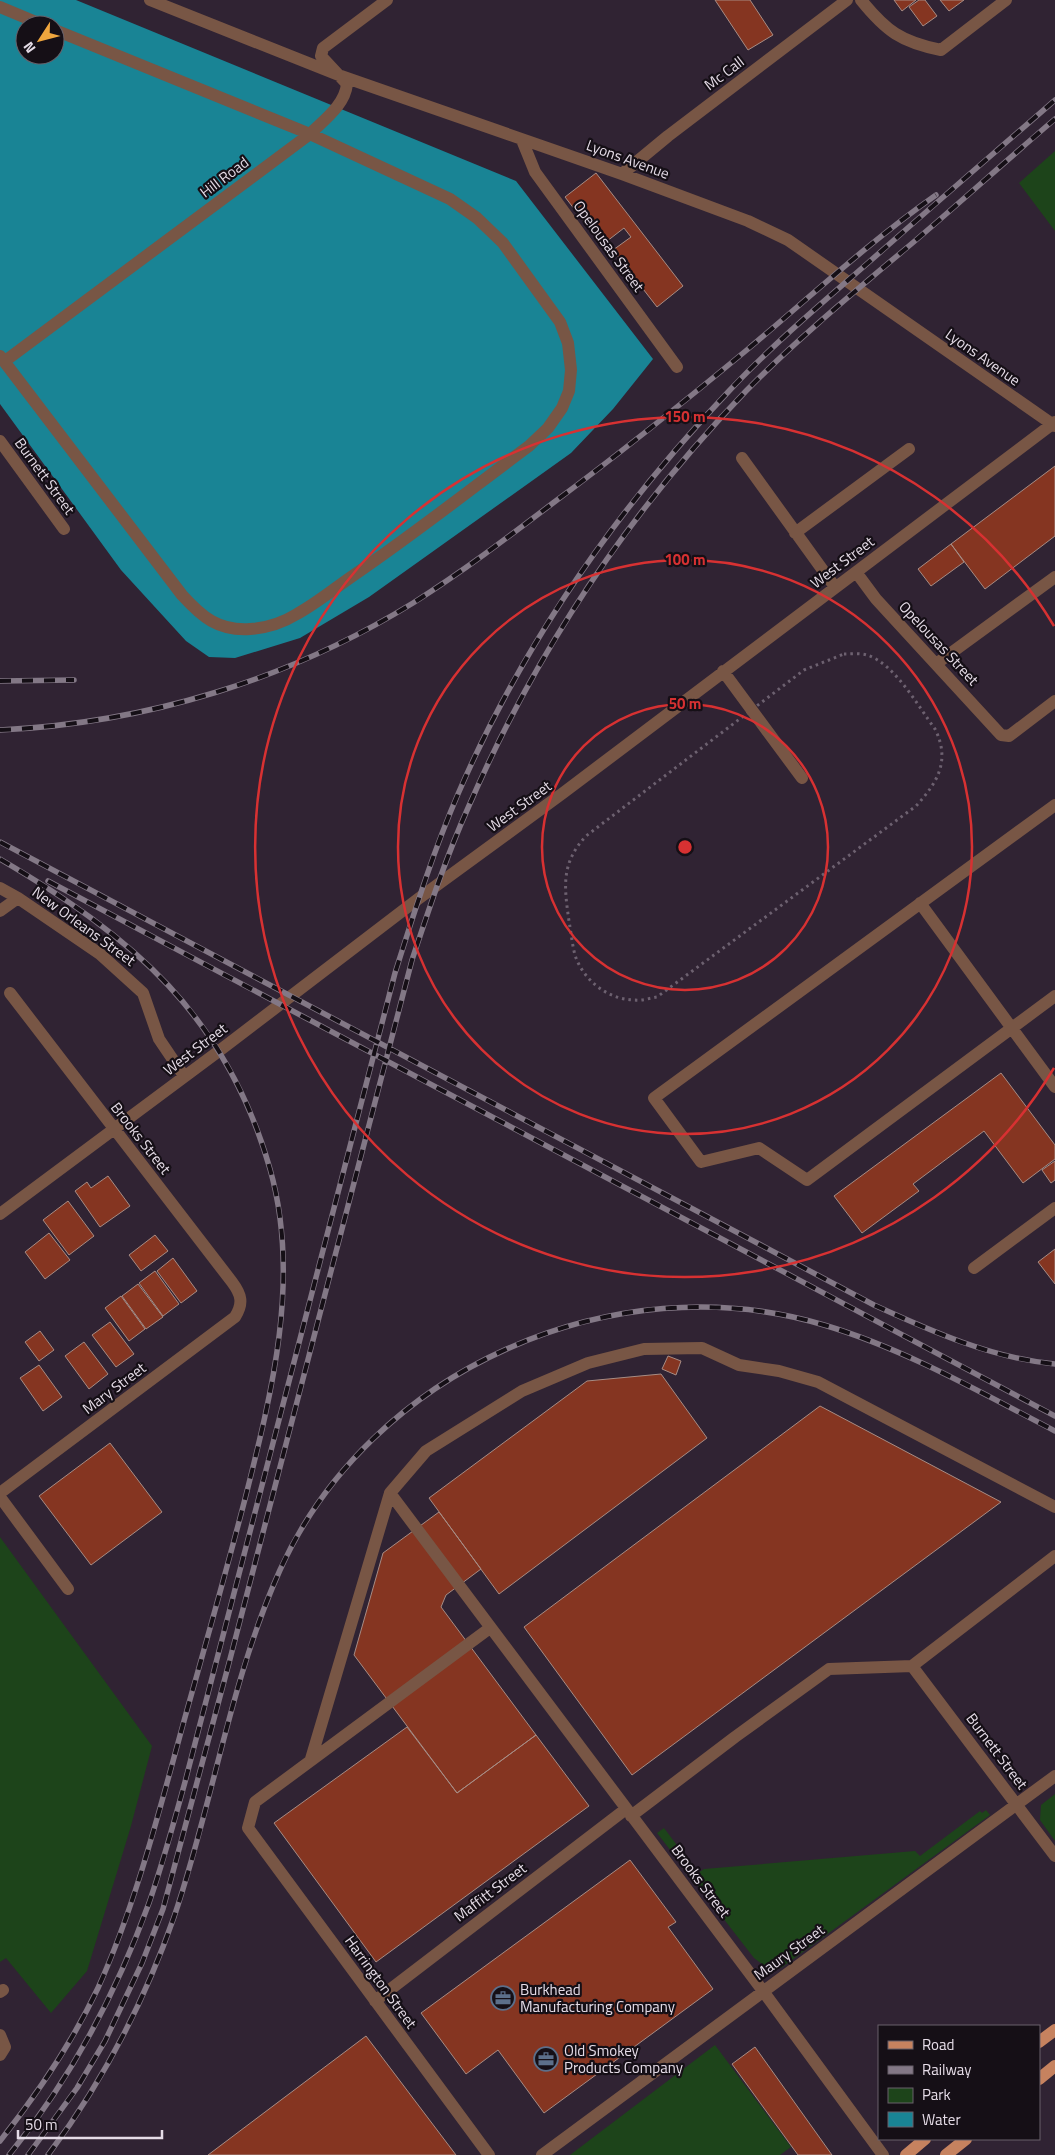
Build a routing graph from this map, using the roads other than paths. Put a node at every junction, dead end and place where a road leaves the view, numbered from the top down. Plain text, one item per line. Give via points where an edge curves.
1 (150, 0) edge
2 (388, 0) edge
3 (847, 0) edge
4 (861, 0) edge
5 (1006, 0) edge
6 (0, 7) edge
7 (19, 15) edge
8 (65, 34) edge
9 (341, 76) junction
10 (310, 134) junction
11 (522, 140) junction
12 (622, 174) junction
13 (2, 358) edge
14 (677, 367) dead end
15 (1054, 424) edge
16 (0, 442) edge
17 (909, 449) dead end
18 (742, 458) dead end
19 (64, 529) dead end
20 (796, 533) junction
21 (856, 572) junction
22 (1055, 577) edge
23 (835, 587) junction
24 (936, 664) junction
25 (723, 671) junction
26 (1055, 701) edge
27 (802, 778) dead end
28 (1055, 805) edge
29 (0, 888) edge
30 (18, 898) junction
31 (920, 903) junction
32 (0, 911) edge
33 (10, 993) dead end
34 (1055, 996) edge
35 (1012, 1028) junction
36 (184, 1076) junction
37 (1055, 1087) edge
38 (114, 1130) junction
39 (1055, 1208) edge
40 (0, 1214) edge
41 (974, 1268) dead end
42 (241, 1304) joint
43 (0, 1493) edge
44 (390, 1493) junction
45 (0, 1497) edge
46 (1055, 1507) edge
47 (1055, 1556) edge
48 (68, 1589) dead end
49 (490, 1628) junction
50 (912, 1666) junction
51 (311, 1760) junction
52 (1055, 1776) edge
53 (1016, 1805) junction
54 (629, 1812) junction
55 (1055, 1856) edge
56 (764, 1991) junction
57 (375, 2001) junction
58 (1055, 2030) edge
59 (0, 2035) edge
60 (1040, 2041) edge
61 (0, 2055) edge
62 (1054, 2067) edge
63 (1040, 2078) edge
64 (924, 2140) edge
65 (965, 2140) edge
66 (488, 2155) edge
67 (542, 2155) edge
68 (883, 2155) edge
69 (906, 2155) edge
70 (946, 2155) edge

1 - 9 street, Lyons Avenue
2 - 9 street via 323,48 321,56
3 - 12 street, Mc Call
4 - 5 street via 896,35 915,45 941,50
6 - 7 street
8 - 10 street
9 - 10 street, Hill Road via 347,84 346,94
9 - 11 street, Lyons Avenue
10 - 13 street, Hill Road
10 - 13 street via 450,199 477,218 515,259 560,322 568,343 569,391 548,428 529,446 402,540 297,614 251,629 232,629 215,623 199,615 182,595
11 - 12 street, Lyons Avenue
11 - 14 street, Opelousas Street via 535,172
12 - 15 street, Lyons Avenue via 748,221 788,240
15 - 21 street, West Street
16 - 19 street, Burnett Street
17 - 20 street
18 - 20 street
20 - 23 street
21 - 23 street, West Street
21 - 24 street, Opelousas Street via 876,599
22 - 24 street
23 - 25 street, West Street
24 - 26 street, Opelousas Street via 1001,735 1010,736
25 - 27 street
25 - 36 street, West Street
28 - 31 street
29 - 30 street, New Orleans Street
30 - 32 street
30 - 36 street, New Orleans Street via 100,954 143,993 159,1039
31 - 35 street
31 - 35 street via 654,1098 701,1162 759,1148 808,1180
33 - 38 street, Brooks Street
34 - 35 street
35 - 37 street
36 - 38 street, West Street
38 - 40 street, West Street
38 - 42 street, Brooks Street via 240,1293
39 - 41 street
42 - 43 street, Mary Street via 235,1317
44 - 46 street via 426,1451 522,1391 588,1363 644,1349 702,1348 739,1365 779,1371 818,1382
44 - 49 street, Brooks Street
44 - 51 street
45 - 48 street
47 - 50 street
49 - 51 street
49 - 54 street, Brooks Street
50 - 53 street, Burnett Street
50 - 54 street, Maffitt Street via 829,1669
51 - 57 street, Harrington Street via 255,1802 248,1828
52 - 53 street, Maury Street
53 - 55 street, Burnett Street
53 - 56 street, Maury Street
54 - 56 street, Brooks Street
54 - 57 street, Maffitt Street
56 - 67 street, Maury Street
56 - 68 street, Brooks Street
57 - 66 street, Harrington Street
58 - 60 main road
59 - 61 street via 5,2047
62 - 63 main road
64 - 69 main road
65 - 70 main road

